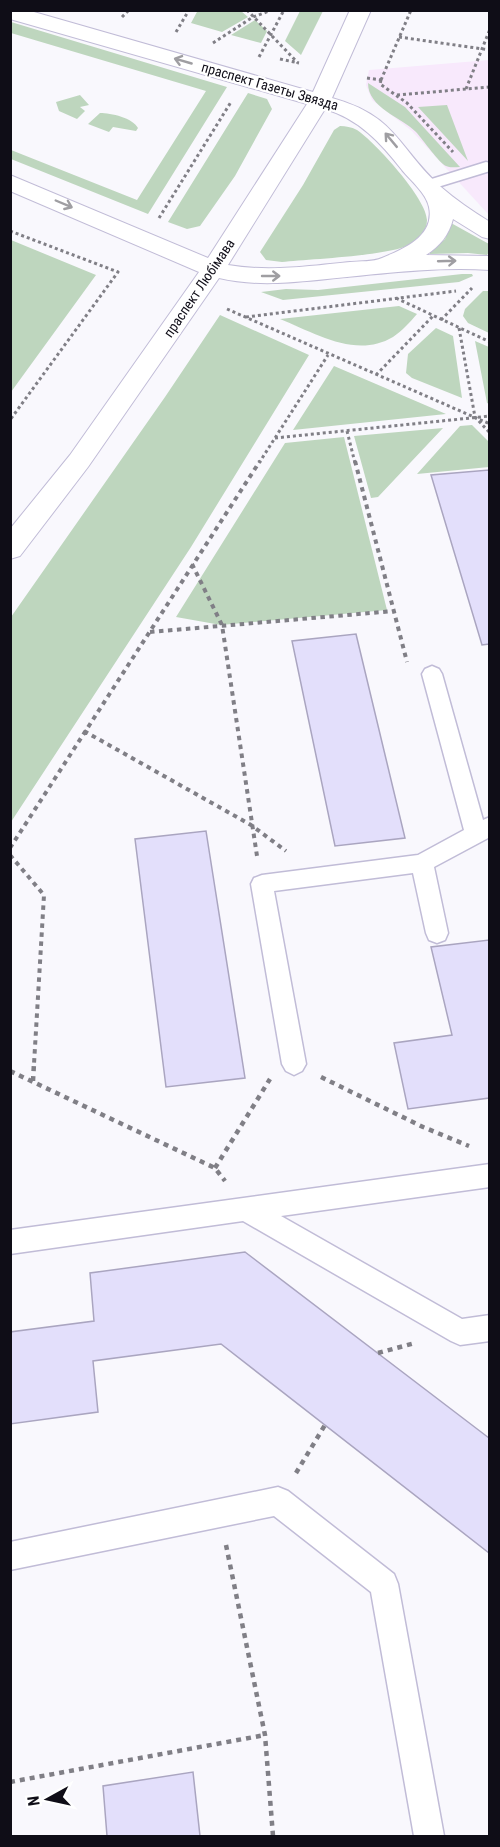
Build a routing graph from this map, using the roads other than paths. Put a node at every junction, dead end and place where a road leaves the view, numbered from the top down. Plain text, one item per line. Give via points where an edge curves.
1 (361, 10) edge
2 (10, 12) edge
3 (320, 100) junction
4 (478, 169) road end
5 (10, 182) edge
6 (432, 190) junction
7 (489, 232) edge
8 (489, 263) edge
9 (368, 267) junction
10 (213, 269) junction
11 (10, 549) edge
12 (432, 674) road end
13 (482, 830) edge
14 (422, 863) junction
15 (437, 933) dead end
16 (294, 1064) road end
17 (489, 1175) edge
18 (249, 1211) junction
19 (10, 1242) edge
20 (489, 1328) edge
21 (10, 1556) edge
22 (429, 1836) edge

1 - 3 main road, праспект Любімава
3 -> 2 main road, праспект Газеты Звязда
6 -> 3 main road, праспект Газеты Звязда via 384,132 366,118
3 - 10 main road, праспект Любімава
4 - 6 lane
5 -> 10 main road
6 - 7 main road, праспект Газеты Звязда
6 - 9 main road via 441,218 436,236 408,255
9 -> 8 main road via 443,261
10 -> 9 main road via 277,276
10 - 11 main road, праспект Любімава via 79,461
12 - 13 lane
13 - 14 lane
14 - 15 lane
14 - 16 lane via 262,884
17 - 18 lane
18 - 19 lane
18 - 20 lane via 460,1332
21 - 22 lane via 278,1501 384,1584

